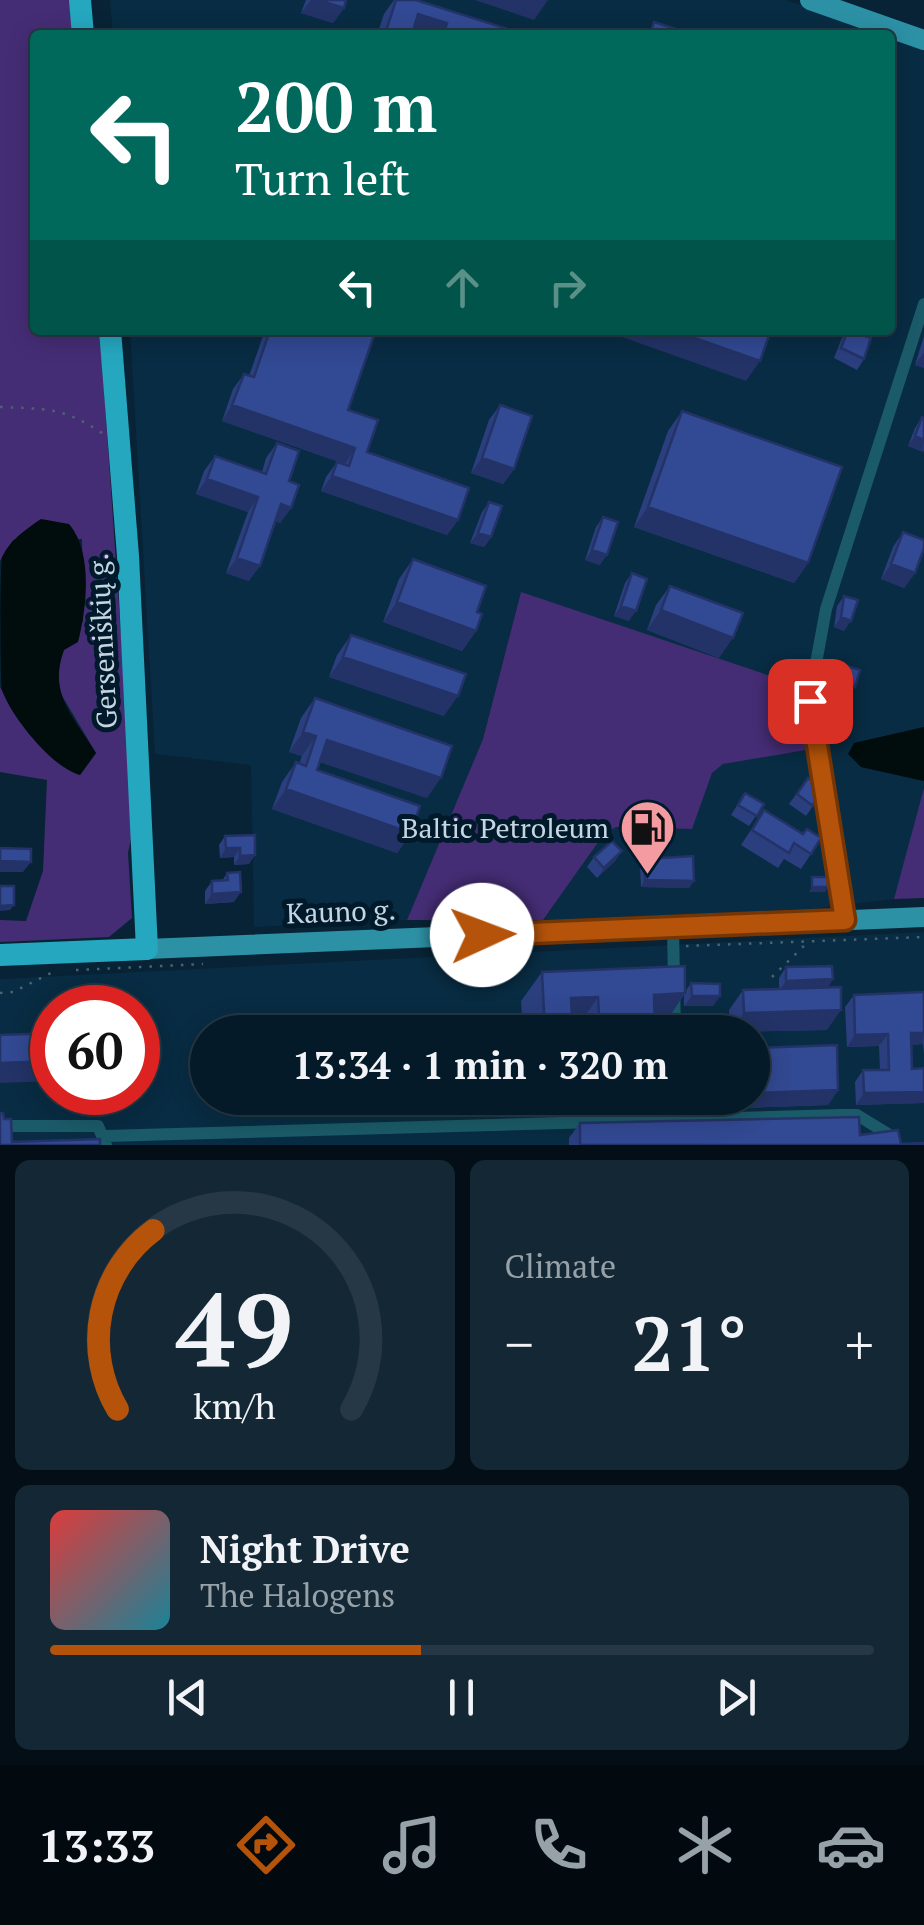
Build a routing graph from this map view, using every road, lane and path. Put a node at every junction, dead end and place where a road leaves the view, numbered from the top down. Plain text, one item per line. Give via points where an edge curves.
1 (80, 0) edge
2 (810, 0) edge
3 (83, 30) edge
4 (924, 40) edge
5 (924, 304) edge
6 (110, 335) edge
7 (0, 407) edge
8 (120, 439) junction
9 (924, 917) edge
10 (845, 920) junction
11 (674, 937) junction
12 (924, 937) edge
13 (809, 941) junction
14 (147, 949) junction
15 (0, 955) edge
16 (218, 962) dead end
17 (72, 970) dead end
18 (54, 971) dead end
19 (772, 978) dead end
20 (0, 993) edge
21 (675, 1015) edge
22 (676, 1115) edge
23 (676, 1119) junction
24 (0, 1126) edge
25 (894, 1137) edge
26 (105, 1140) edge

1 - 3 highway
2 - 4 main road
5 - 10 street via 826,609 810,701
6 - 8 highway, Gerseniškių g.
7 - 8 path via 54,408
8 - 14 highway, Gerseniškių g.
9 - 10 main road, Kauno g.
10 - 11 main road, Kauno g.
11 - 13 path
11 - 14 main road, Kauno g.
11 - 21 street
12 - 13 path
13 - 19 path
14 - 15 highway, Kauno g.
16 - 17 path
18 - 20 path
22 - 23 street
23 - 25 street via 857,1115
23 - 26 street
24 - 26 street via 84,1124 98,1126

